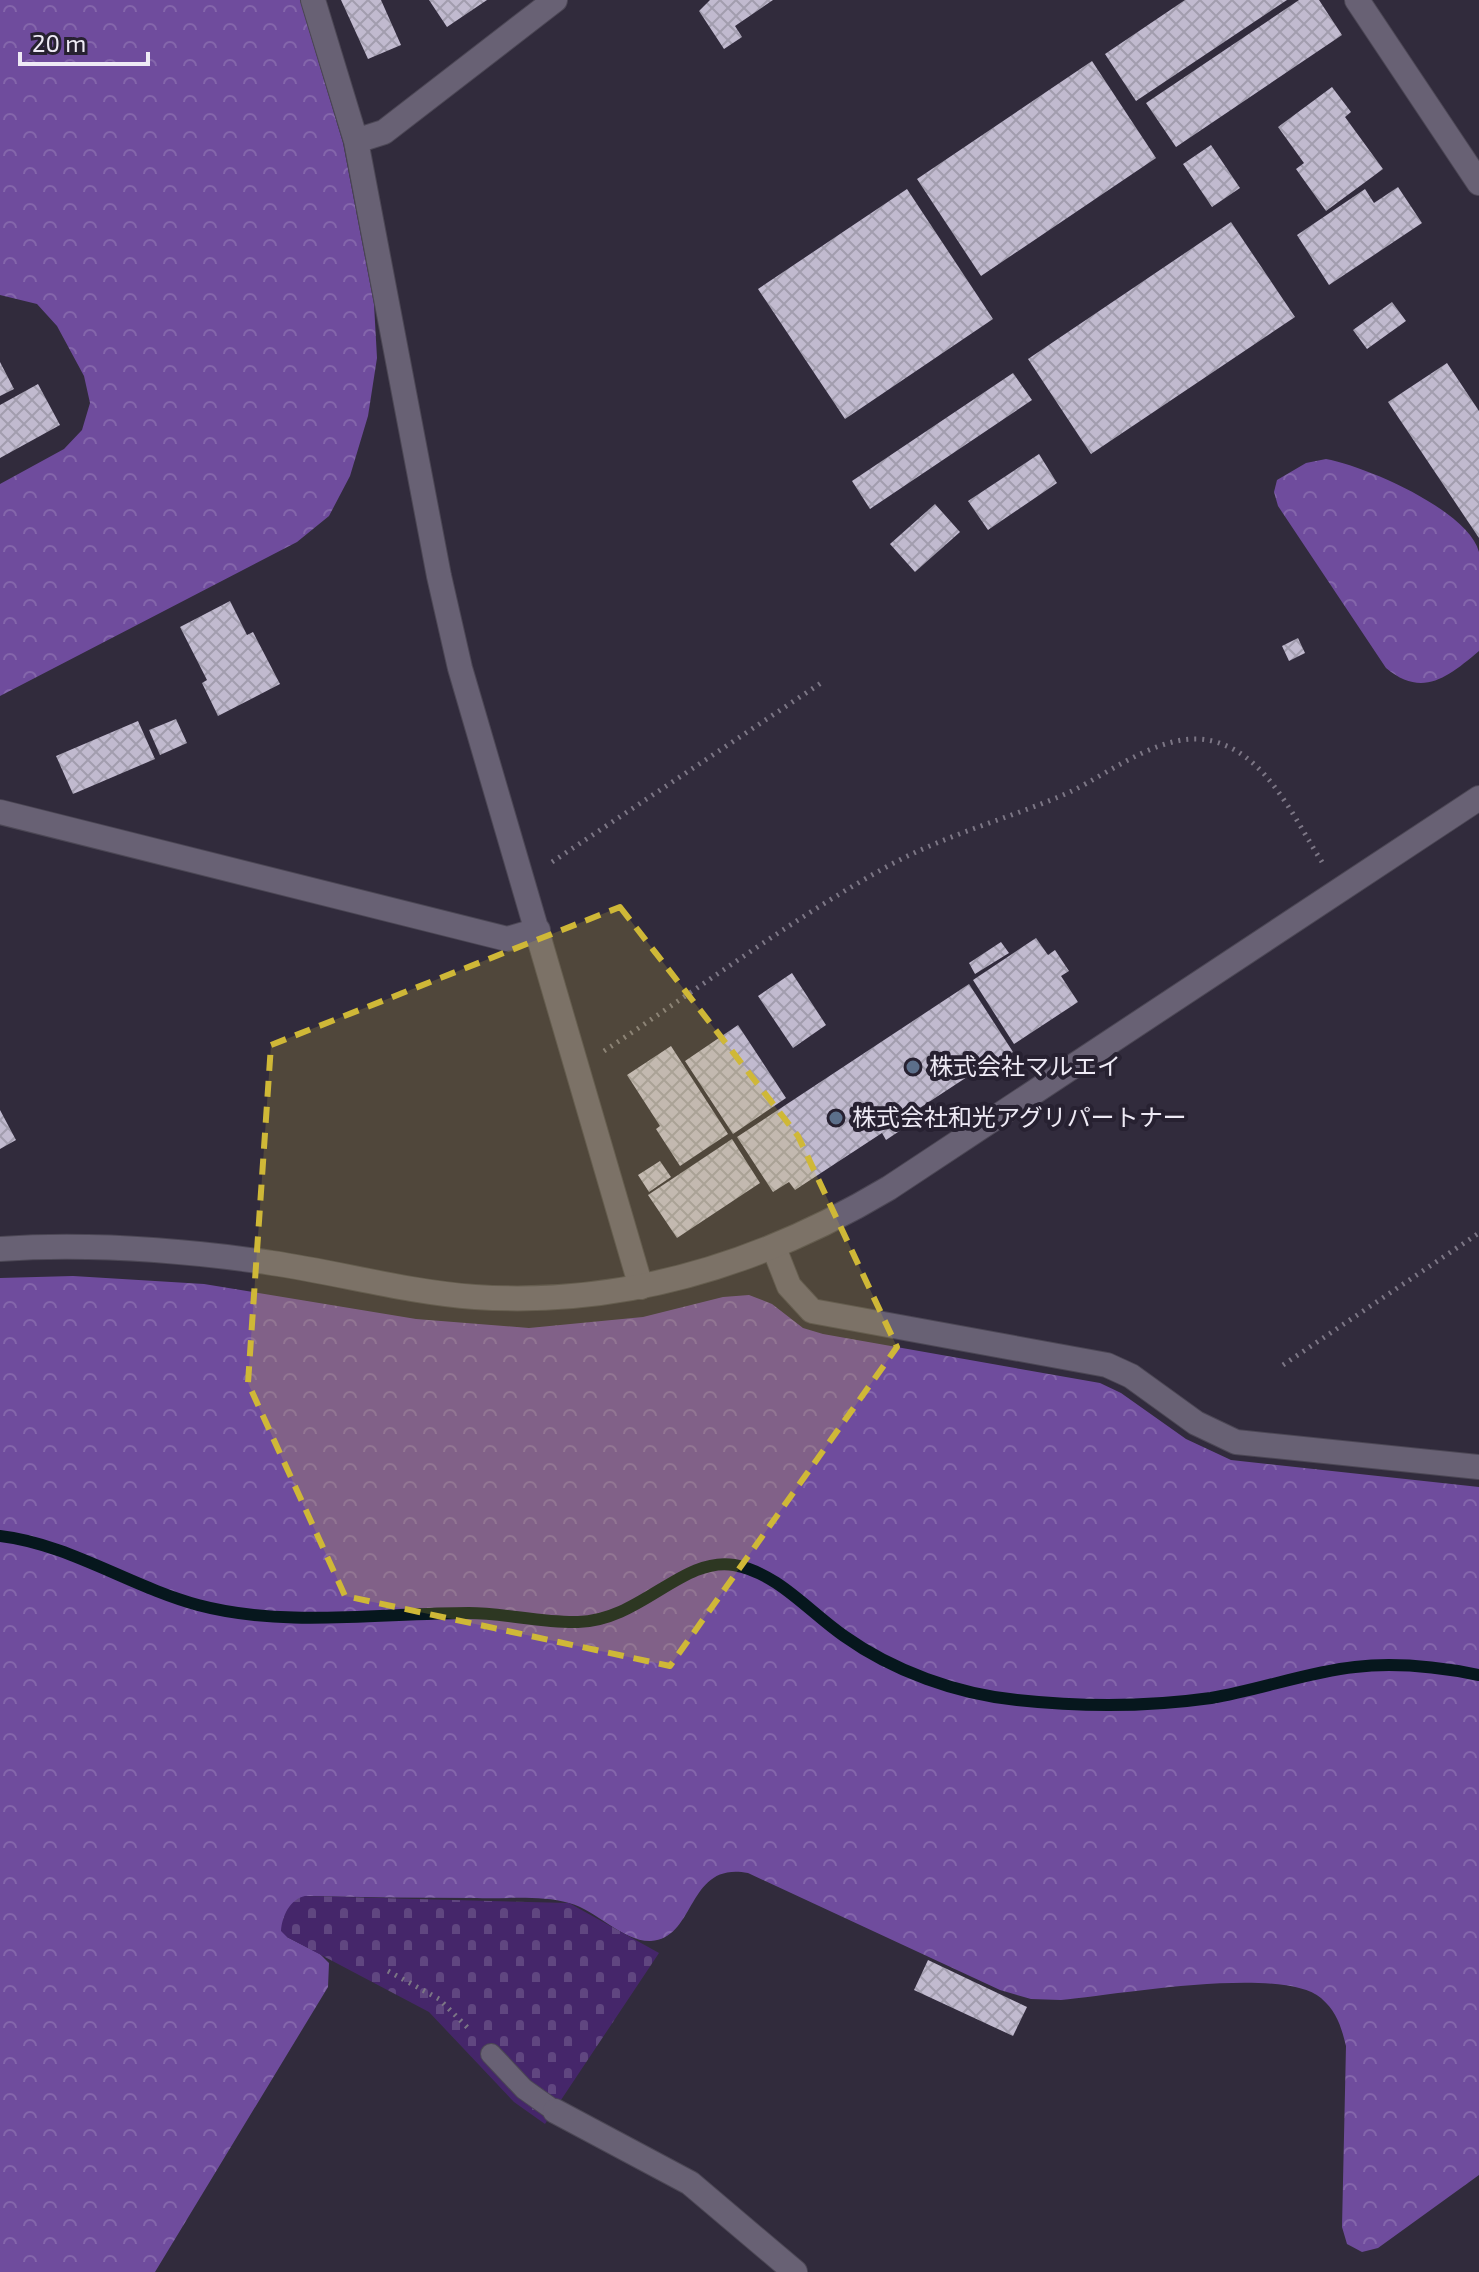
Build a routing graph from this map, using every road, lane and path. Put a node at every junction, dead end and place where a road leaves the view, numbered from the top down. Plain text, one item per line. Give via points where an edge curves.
1 (313, 0) edge
2 (555, 0) edge
3 (1357, 0) edge
4 (356, 141) junction
5 (1479, 183) edge
6 (821, 683) dead end
7 (1479, 798) edge
8 (0, 812) edge
9 (521, 874) junction
10 (1341, 889) junction
11 (538, 930) junction
12 (592, 1059) dead end
13 (1479, 1233) edge
14 (774, 1248) junction
15 (0, 1249) edge
16 (641, 1287) junction
17 (1283, 1365) dead end
18 (1479, 1467) edge
19 (388, 1971) dead end
20 (491, 2054) joint
21 (555, 2111) joint
22 (795, 2272) edge

1 - 4 street
2 - 4 street via 384,132
3 - 5 street
4 - 9 street via 449,622
6 - 9 path via 542,868
7 - 10 street
8 - 11 street via 507,939
9 - 11 street
10 - 12 path via 1265,773 1242,753 1215,741 1184,740 891,864
10 - 14 street via 889,1188
11 - 16 street
13 - 17 path
14 - 16 street
14 - 18 street via 789,1286 812,1311 1107,1365 1196,1423 1236,1442
15 - 16 street via 140,1249 207,1255 475,1297 583,1296
19 - 20 path via 439,1999
20 - 21 lane via 524,2089
21 - 22 street via 690,2183

